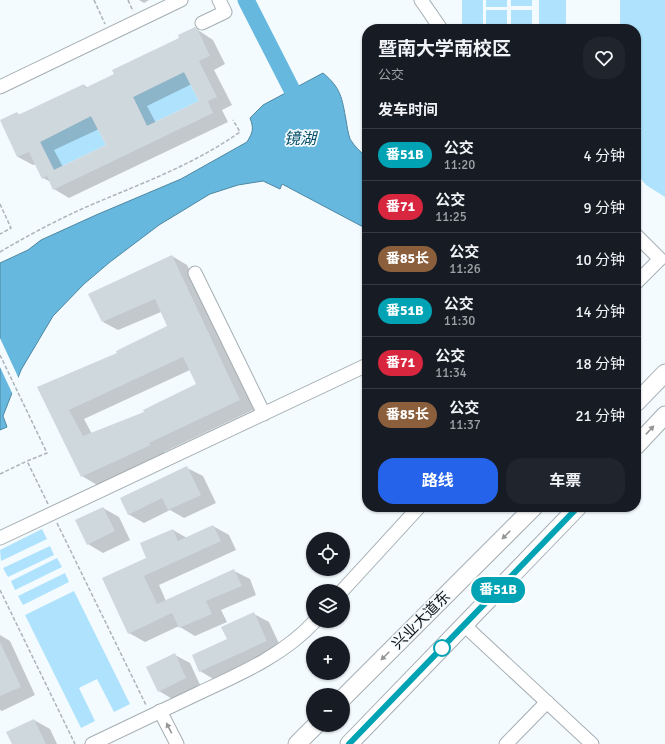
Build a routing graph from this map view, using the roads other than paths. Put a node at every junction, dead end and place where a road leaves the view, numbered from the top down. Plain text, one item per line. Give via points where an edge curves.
1 (181, 0) edge
2 (219, 0) edge
3 (421, 0) edge
4 (202, 23) dead end
5 (438, 24) edge
6 (0, 86) edge
7 (641, 239) edge
8 (662, 257) edge
9 (195, 272) dead end
10 (641, 278) edge
11 (362, 367) edge
12 (665, 373) edge
13 (641, 398) edge
14 (264, 414) junction
15 (665, 415) edge
16 (641, 441) edge
17 (413, 512) edge
18 (529, 512) edge
19 (573, 512) edge
20 (0, 538) edge
21 (348, 584) edge
22 (464, 624) junction
23 (309, 628) edge
24 (350, 691) edge
25 (547, 702) junction
26 (156, 714) junction
27 (309, 732) edge
28 (92, 744) edge
29 (177, 744) edge
30 (297, 744) edge
31 (349, 744) edge
32 (506, 744) edge
33 (592, 744) edge

1 - 6 street
2 - 4 street via 225,12
3 - 5 street
7 - 8 street
8 - 10 street
9 - 14 street
11 - 14 street
12 - 13 main road
14 - 20 street
16 -> 15 main road
17 - 21 street
18 -> 24 main road, 兴业大道东
19 - 22 main road
22 - 25 street
22 - 31 main road
23 - 26 street via 278,652 251,668
25 - 32 street
25 - 33 street
26 - 28 street
29 -> 26 street
27 - 30 main road

